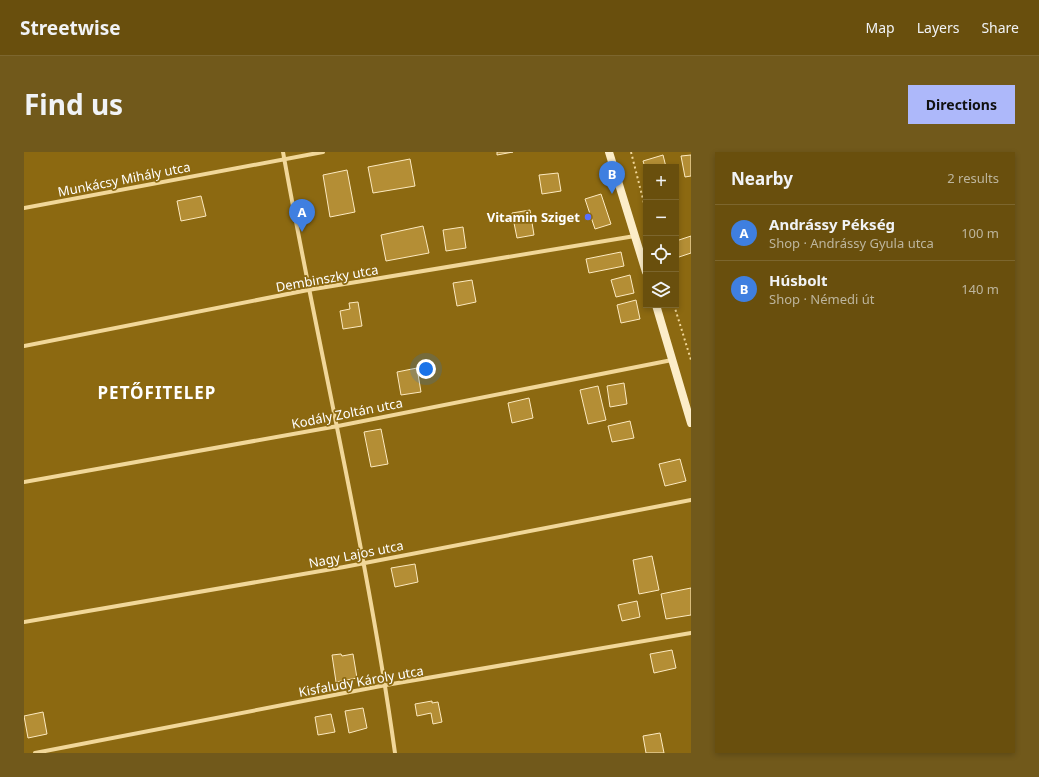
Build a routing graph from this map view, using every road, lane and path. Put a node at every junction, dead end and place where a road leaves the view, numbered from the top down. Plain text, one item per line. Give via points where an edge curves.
1 (283, 152) edge
2 (323, 152) edge
3 (609, 152) edge
4 (631, 152) edge
5 (284, 159) junction
6 (643, 200) edge
7 (24, 208) edge
8 (635, 236) junction
9 (643, 262) edge
10 (308, 290) junction
11 (657, 308) edge
12 (675, 308) edge
13 (24, 346) edge
14 (673, 360) junction
15 (691, 360) edge
16 (691, 423) edge
17 (338, 426) junction
18 (24, 482) edge
19 (691, 500) edge
20 (363, 563) junction
21 (24, 622) edge
22 (691, 633) edge
23 (386, 685) junction
24 (35, 753) edge
25 (395, 753) edge

1 - 5 street
2 - 5 street, Munkácsy Mihály utca
3 - 8 main road
4 - 6 path
5 - 7 street, Munkácsy Mihály utca
5 - 10 street
8 - 9 main road
8 - 10 street, Dembinszky utca
10 - 13 street, Dembinszky utca
10 - 17 street
11 - 14 main road
12 - 15 path
14 - 16 main road
14 - 17 street, Kodály Zoltán utca
17 - 18 street, Kodály Zoltán utca
17 - 20 street
19 - 20 street, Nagy Lajos utca
20 - 21 street, Nagy Lajos utca
20 - 23 street
22 - 23 street, Kisfaludy Károly utca
23 - 24 street, Kisfaludy Károly utca
23 - 25 street

